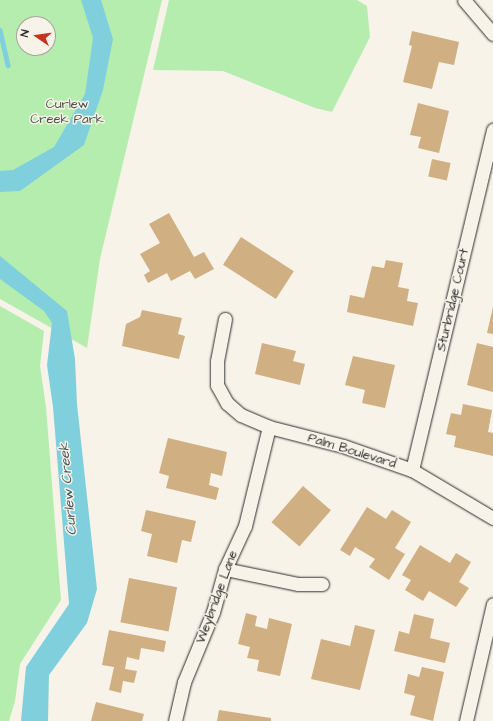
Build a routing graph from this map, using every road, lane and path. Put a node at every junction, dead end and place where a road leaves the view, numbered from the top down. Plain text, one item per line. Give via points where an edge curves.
1 (464, 0) edge
2 (493, 34) edge
3 (493, 129) edge
4 (225, 320) dead end
5 (269, 427) junction
6 (412, 470) junction
7 (493, 518) edge
8 (225, 568) junction
9 (322, 584) dead end
10 (493, 604) edge
11 (175, 721) edge
12 (466, 721) edge

1 - 2 street
3 - 6 street, Sturbridge Court
4 - 5 street, Palm Boulevard via 217,361 216,385 226,403 241,415
5 - 6 street, Palm Boulevard via 343,446
5 - 8 street, Weybridge Lane via 245,526
6 - 7 street, Palm Boulevard
8 - 9 street via 298,584
8 - 11 street, Weybridge Lane via 213,612 184,682
10 - 12 street

